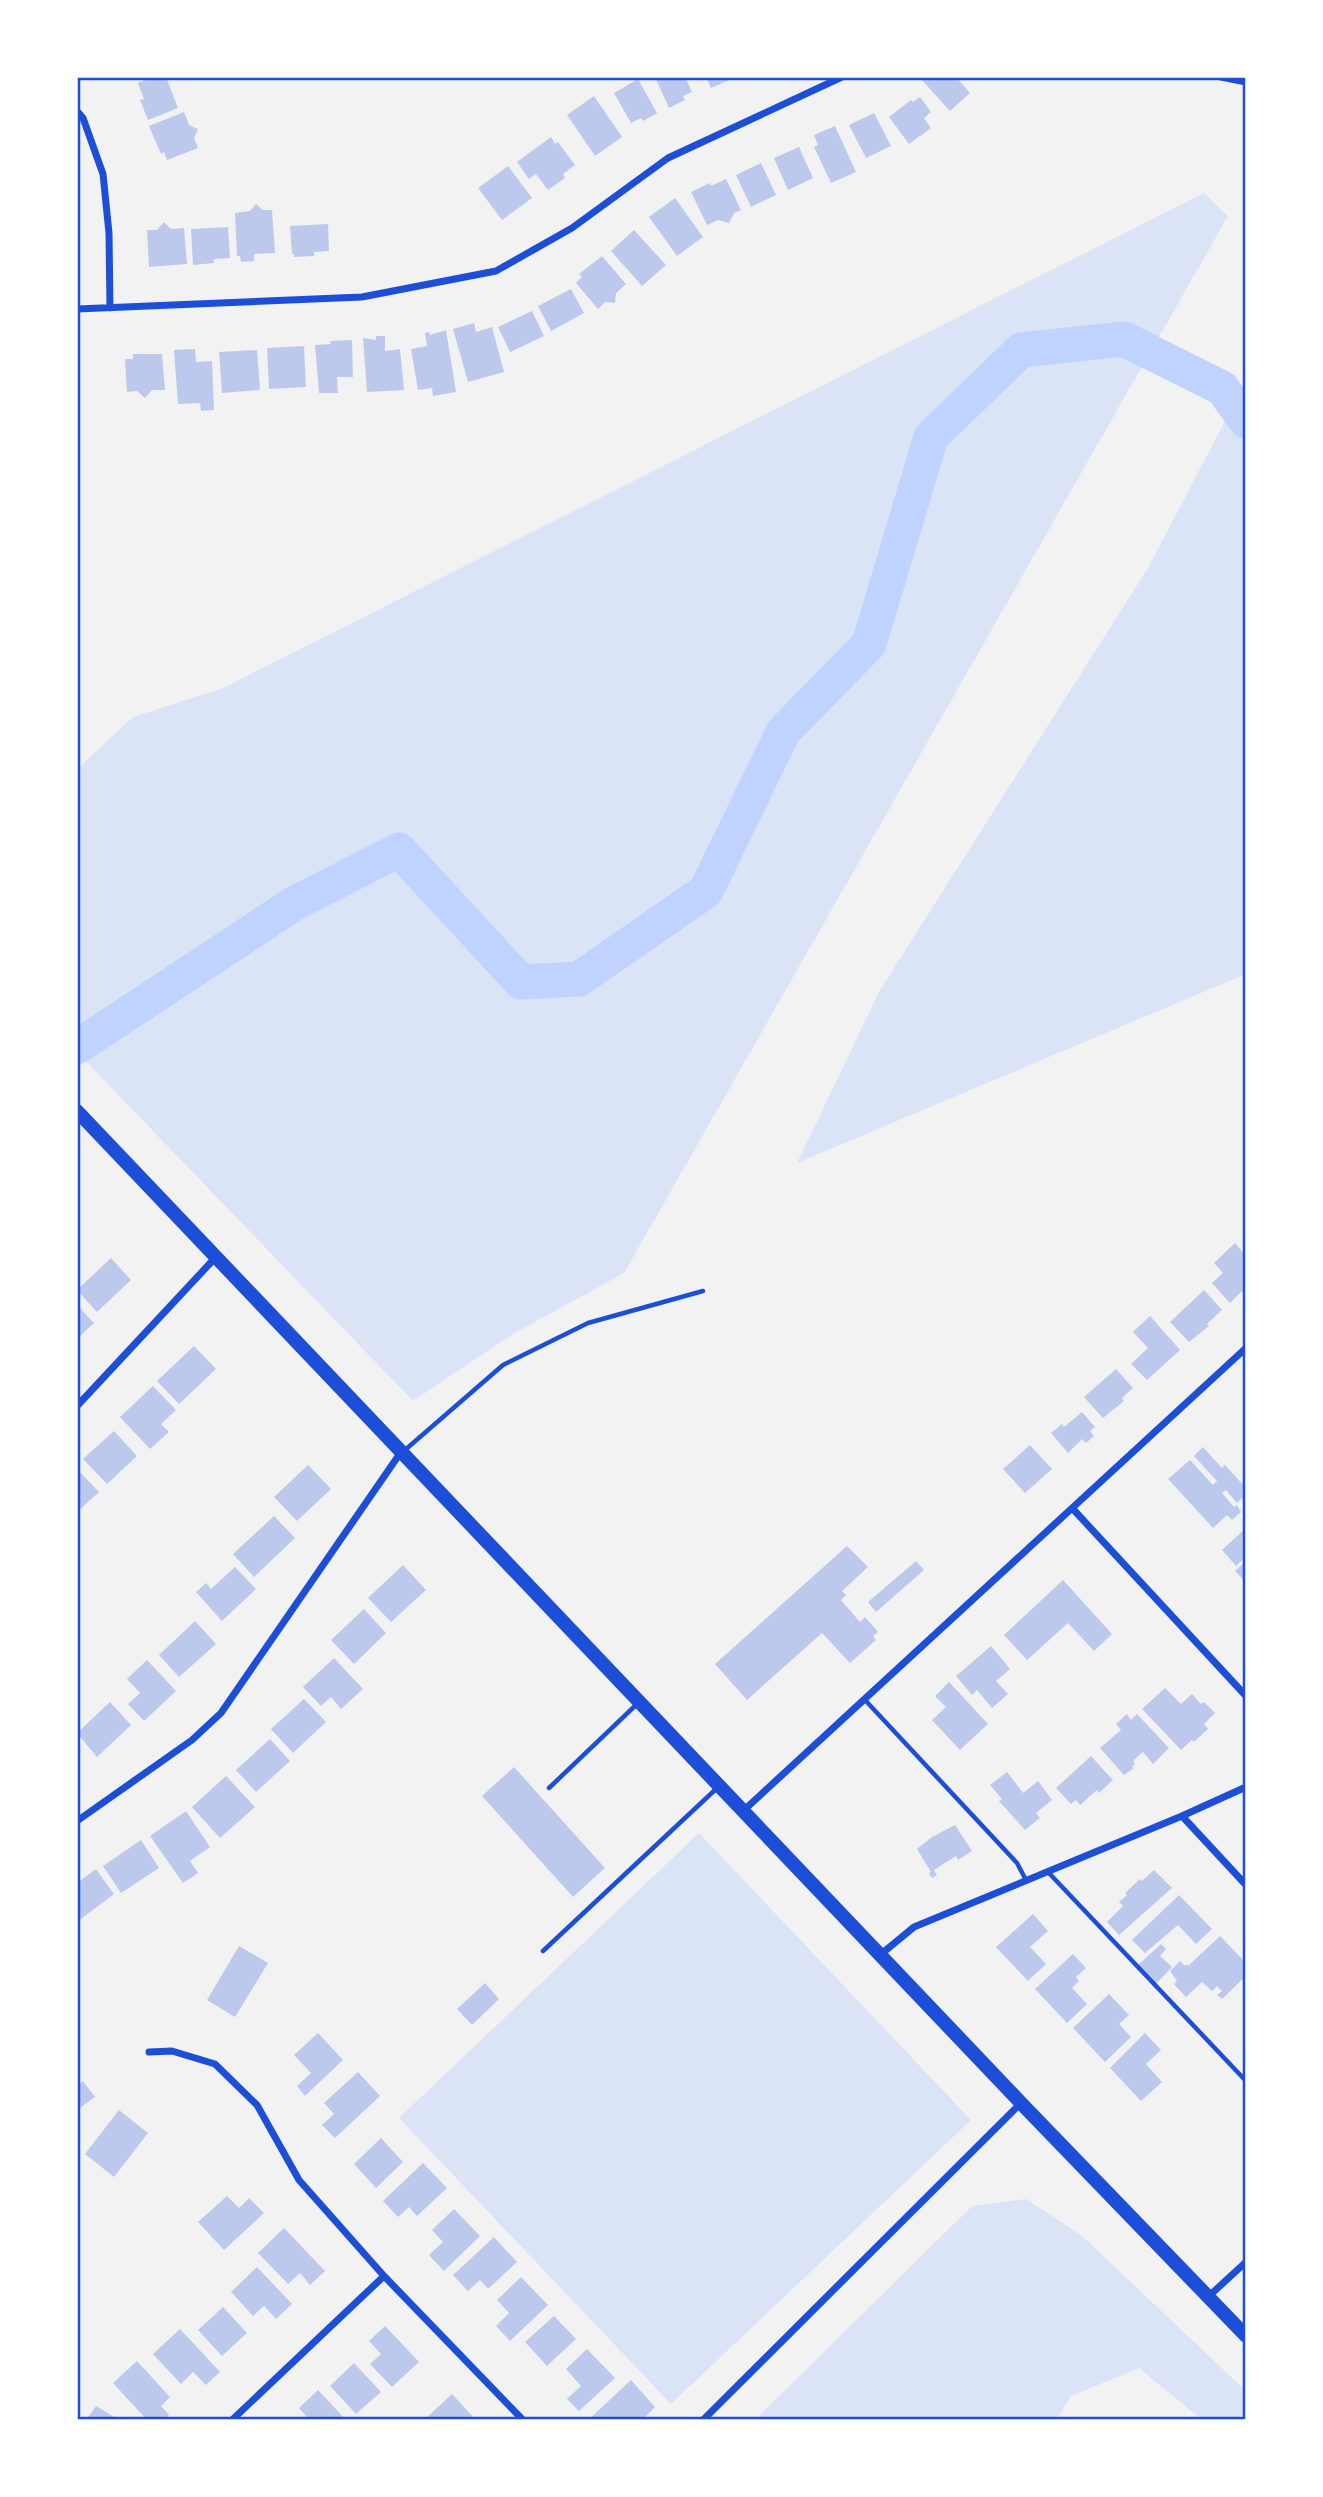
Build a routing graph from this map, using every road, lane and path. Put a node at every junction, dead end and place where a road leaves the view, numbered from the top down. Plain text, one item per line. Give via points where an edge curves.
1 (842, 77) edge
2 (1221, 77) edge
3 (1246, 82) edge
4 (77, 111) edge
5 (110, 308) junction
6 (77, 309) edge
7 (77, 1111) edge
8 (215, 1258) junction
9 (703, 1291) dead end
10 (1246, 1348) edge
11 (77, 1406) edge
12 (401, 1452) junction
13 (1072, 1508) junction
14 (1246, 1695) edge
15 (865, 1700) junction
16 (639, 1702) junction
17 (720, 1786) junction
18 (1246, 1787) edge
19 (549, 1788) dead end
20 (743, 1811) junction
21 (1182, 1816) junction
22 (77, 1821) edge
23 (1048, 1872) junction
24 (1026, 1881) junction
25 (1246, 1885) edge
26 (543, 1951) dead end
27 (880, 1955) junction
28 (149, 2052) dead end
29 (1246, 2081) edge
30 (1021, 2103) junction
31 (1246, 2262) edge
32 (384, 2276) junction
33 (1209, 2296) junction
34 (1246, 2336) edge
35 (232, 2420) edge
36 (523, 2420) edge
37 (704, 2420) edge

1 - 5 street via 668,158 572,228 496,271 362,297
2 - 3 street
4 - 5 street via 103,174
5 - 6 street
7 - 8 main road
8 - 11 street
8 - 12 main road
9 - 12 lane via 588,1323 503,1364
10 - 13 street
12 - 16 main road
12 - 22 street via 221,1713 192,1740
13 - 14 street
13 - 15 street
15 - 20 street
15 - 24 lane via 1017,1863
16 - 17 main road
16 - 19 lane
17 - 20 main road
17 - 26 lane
18 - 21 street
20 - 27 main road
21 - 23 street
21 - 25 street
23 - 24 street
23 - 29 lane
24 - 27 street via 914,1927
27 - 30 main road
28 - 32 street via 172,2051 215,2064 257,2105 299,2180
30 - 33 main road
30 - 37 street
31 - 33 street
32 - 35 street
32 - 36 street
33 - 34 main road

